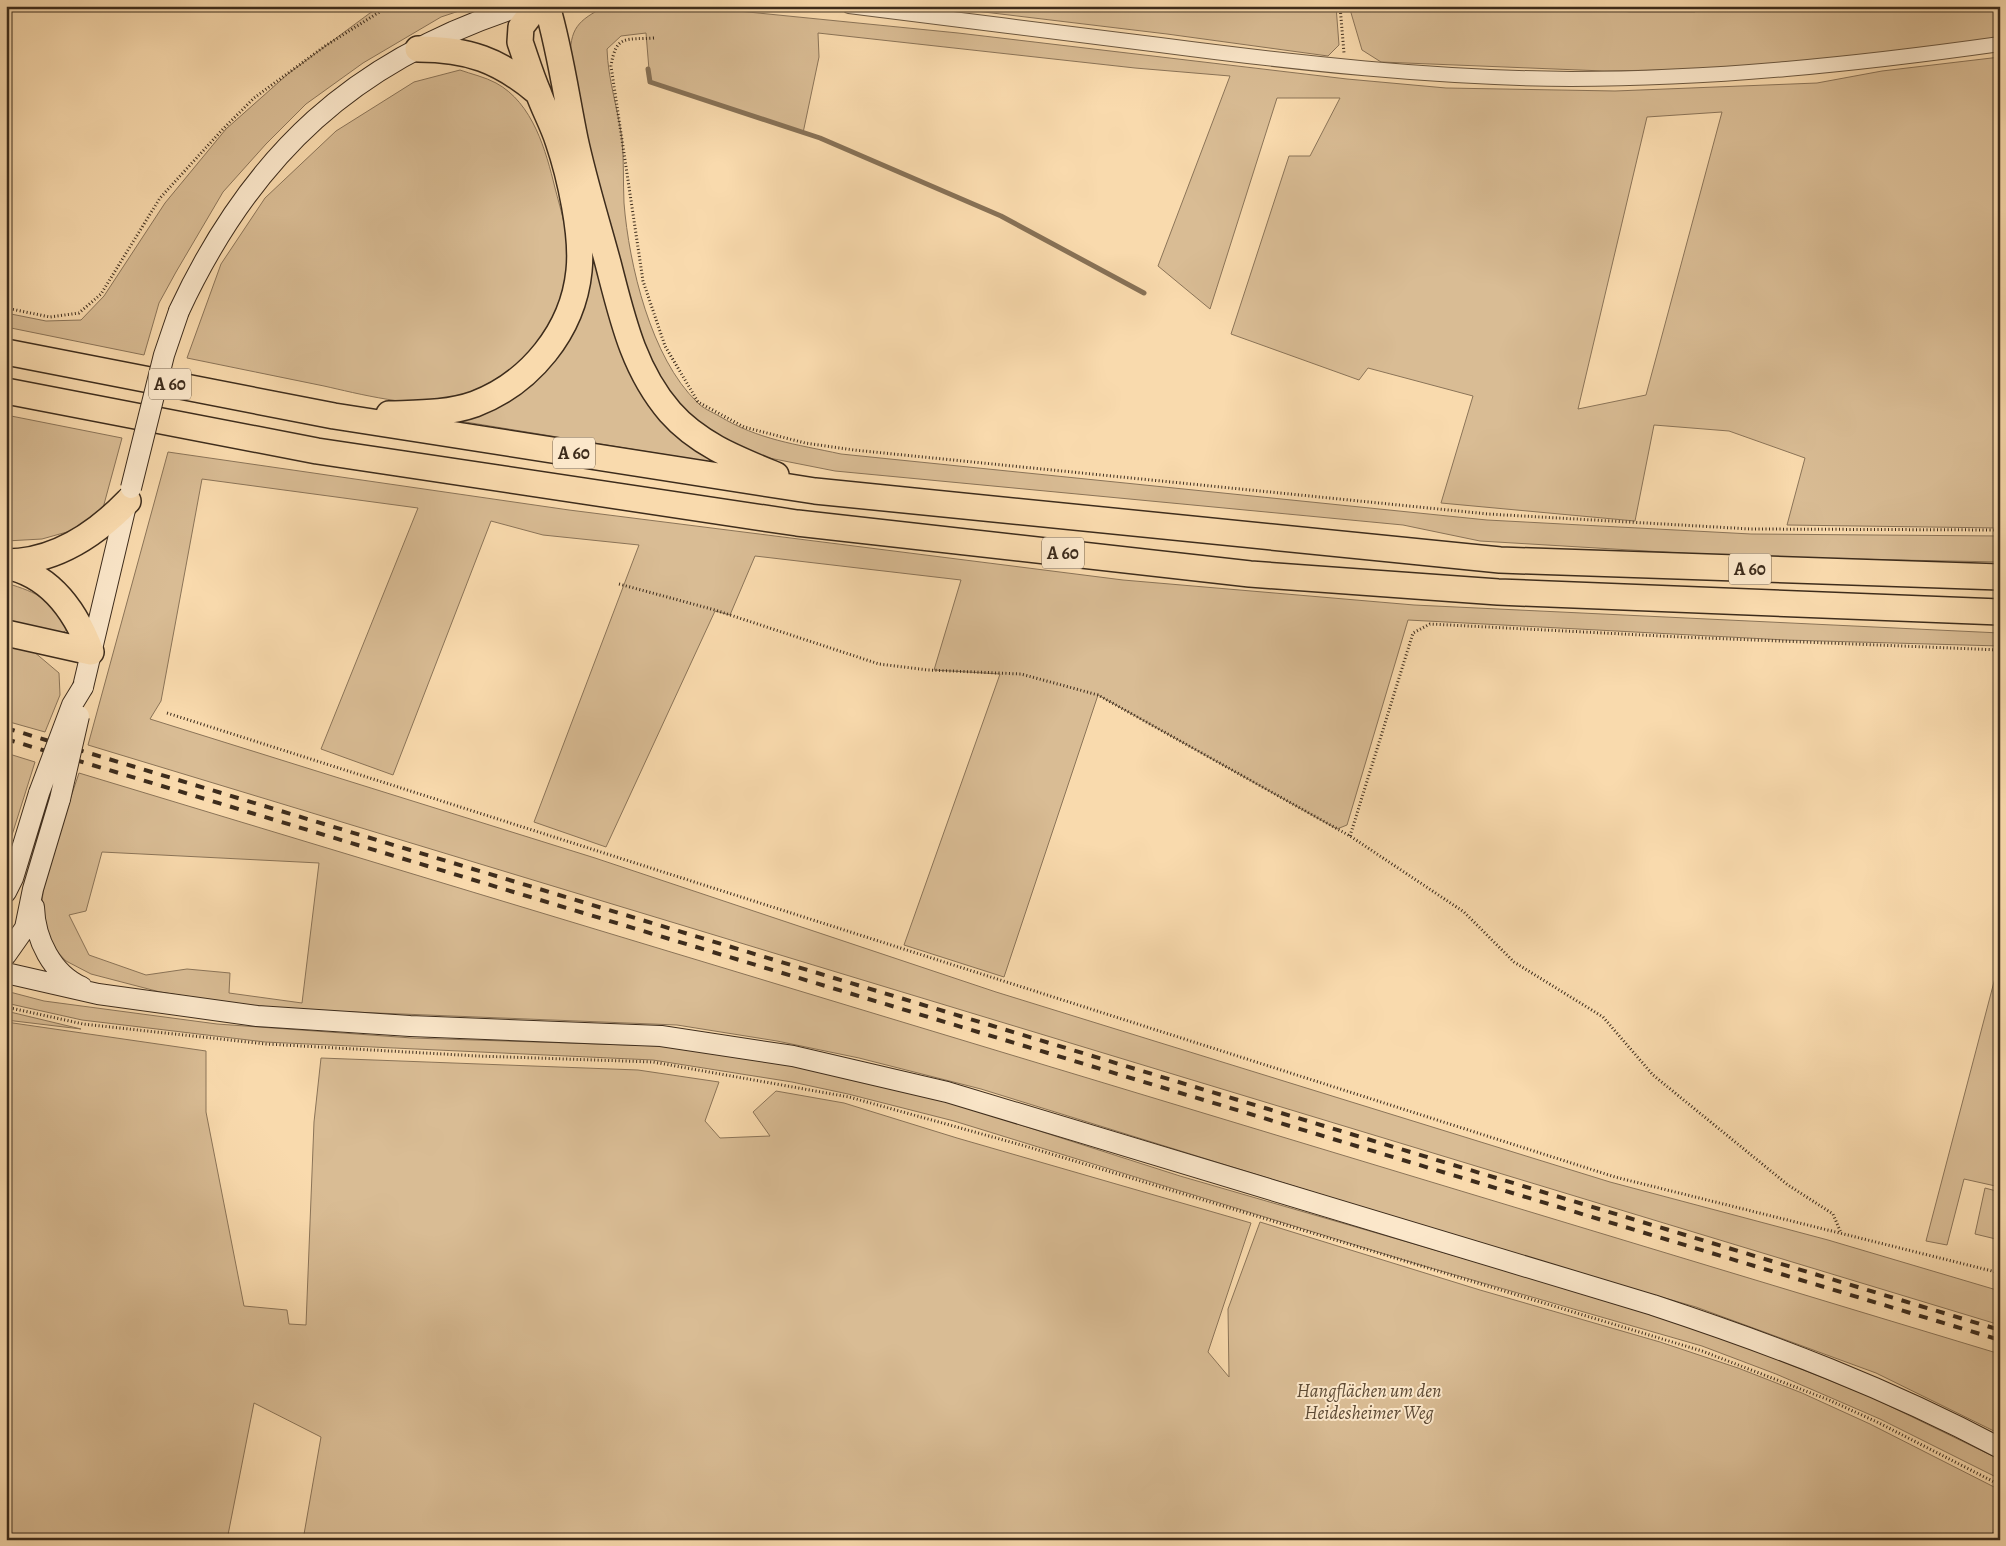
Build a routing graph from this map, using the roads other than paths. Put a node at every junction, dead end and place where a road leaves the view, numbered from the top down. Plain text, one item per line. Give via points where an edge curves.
1 (521, 6) edge
2 (537, 6) edge
3 (547, 6) edge
4 (849, 6) edge
5 (2000, 44) edge
6 (418, 49) junction
7 (538, 92) junction
8 (6, 352) edge
9 (6, 391) edge
10 (334, 416) junction
11 (815, 491) junction
12 (129, 494) junction
13 (6, 562) edge
14 (6, 566) edge
15 (2000, 577) edge
16 (2000, 612) edge
17 (6, 634) edge
18 (91, 652) junction
19 (83, 687) junction
20 (9, 885) edge
21 (33, 889) junction
22 (6, 954) edge
23 (6, 973) edge
24 (98, 994) junction
25 (2000, 1448) edge

1 - 6 main road via 452,31
2 - 7 highway via 519,34
3 - 11 highway via 576,140 626,332 639,367 671,413 706,443 730,457
4 - 5 street via 1346,67 1492,77 1572,79 1773,71 1882,61
6 - 7 highway via 444,49 478,56 517,75
6 - 12 main road, bridge via 389,64 336,101 306,128 246,193 215,240 179,312 164,355
7 - 10 highway via 558,141 580,246 575,294 561,329 540,359 520,378 474,404 445,411
8 - 10 highway, A 60
9 - 16 highway, A 60 via 316,451 797,523 1210,570 1498,592
10 - 11 highway, A 60
11 - 15 highway, A 60 via 1500,560
12 - 13 highway via 109,520 88,537 38,558
12 - 18 main road
14 - 18 highway via 40,580 63,600 80,624
17 - 18 highway
18 - 19 main road
19 - 20 main road, bridge via 72,705 39,793
19 - 21 main road, bridge via 82,707 60,799
21 - 22 main road via 25,928
21 - 24 main road via 34,918 41,944 57,969 76,984
23 - 24 main road
24 - 25 main road via 257,1016 661,1036 793,1056 928,1088 1653,1305 1758,1340 1862,1381

